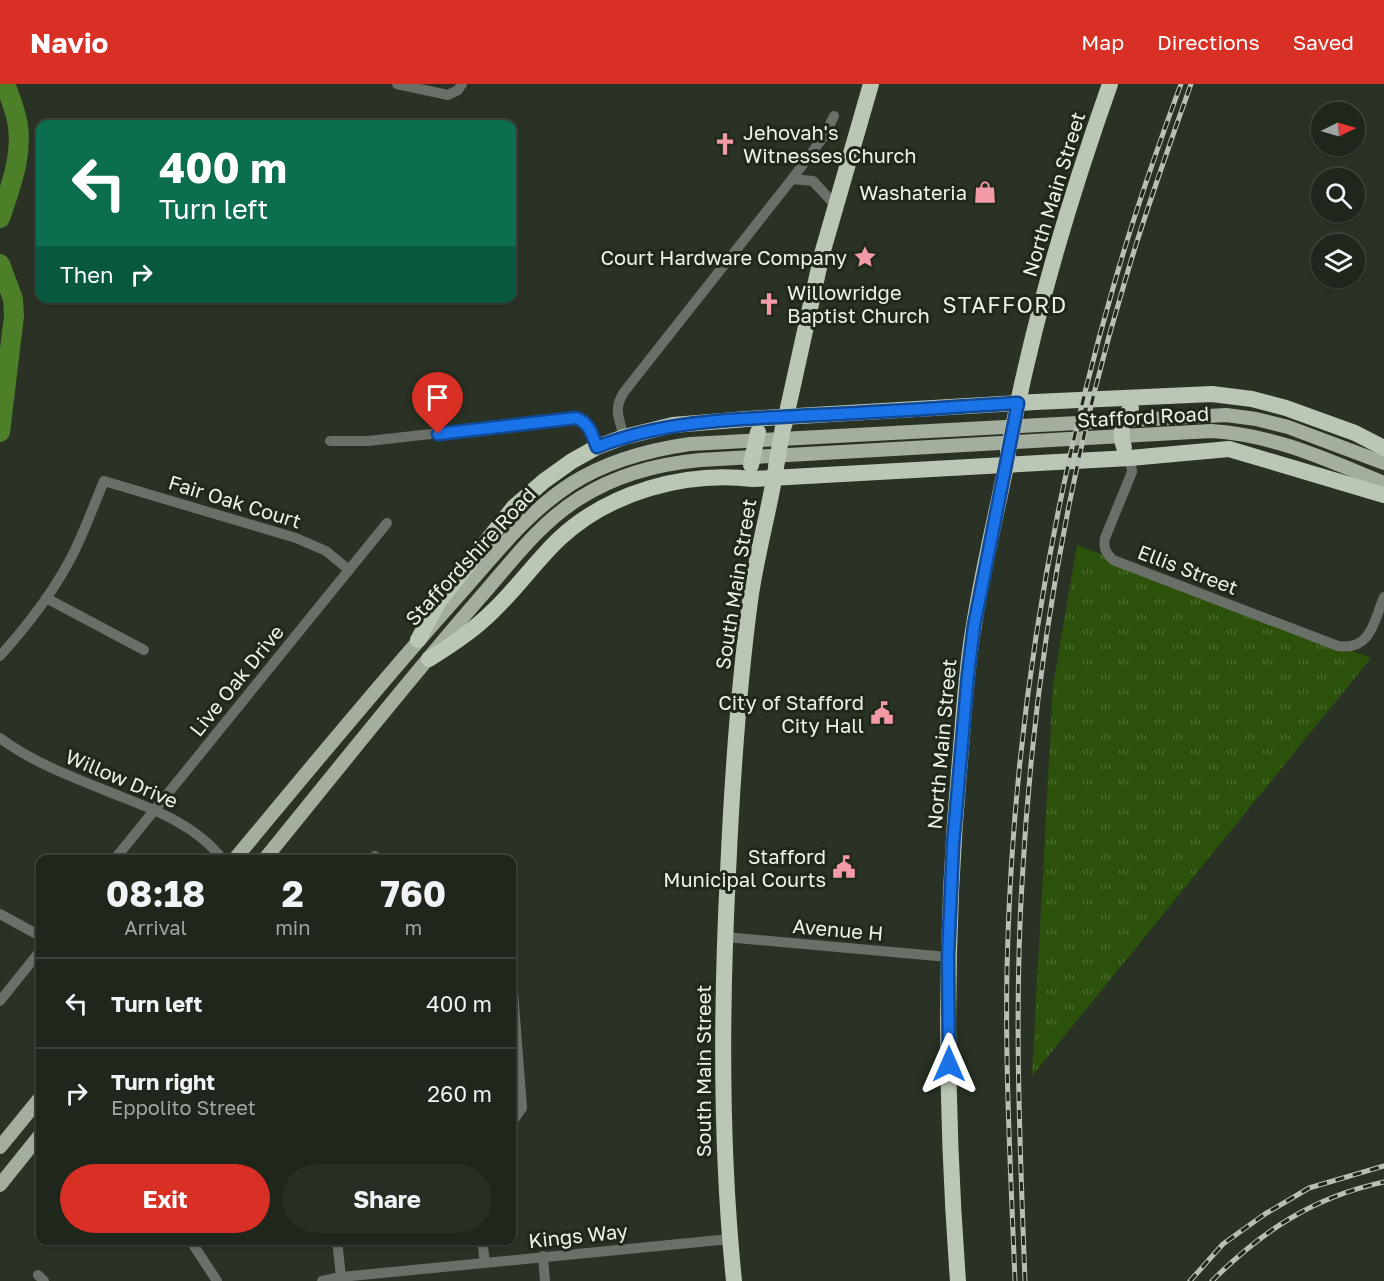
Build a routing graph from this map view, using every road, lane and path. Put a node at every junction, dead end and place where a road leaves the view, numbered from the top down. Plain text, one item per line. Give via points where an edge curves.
1 (397, 84) edge
2 (462, 84) edge
3 (871, 84) edge
4 (1110, 84) edge
5 (415, 86) edge
6 (834, 116) dead end
7 (792, 179) junction
8 (835, 205) junction
9 (1134, 403) junction
10 (1017, 408) junction
11 (785, 422) junction
12 (753, 425) junction
13 (895, 432) joint
14 (624, 436) junction
15 (330, 441) dead end
16 (597, 447) junction
17 (1384, 448) edge
18 (895, 449) joint
19 (1127, 452) junction
20 (1007, 458) junction
21 (1384, 463) edge
22 (775, 472) junction
23 (736, 477) junction
24 (1384, 483) edge
25 (1384, 495) edge
26 (387, 523) dead end
27 (349, 570) junction
28 (1384, 597) edge
29 (46, 598) junction
30 (418, 640) junction
31 (144, 650) dead end
32 (0, 656) edge
33 (429, 658) junction
34 (0, 738) edge
35 (154, 810) junction
36 (118, 855) edge
37 (219, 855) edge
38 (238, 855) edge
39 (268, 855) edge
40 (0, 914) edge
41 (36, 934) edge
42 (725, 937) junction
43 (36, 956) edge
44 (948, 957) junction
45 (0, 1001) edge
46 (516, 1030) edge
47 (36, 1103) edge
48 (516, 1117) edge
49 (36, 1140) edge
50 (0, 1148) edge
51 (0, 1185) edge
52 (730, 1239) junction
53 (193, 1245) edge
54 (338, 1245) edge
55 (483, 1245) edge
56 (543, 1256) junction
57 (485, 1263) junction
58 (341, 1277) junction
59 (400, 1277) edge
60 (217, 1281) edge
61 (322, 1281) edge
62 (545, 1281) edge
63 (734, 1281) edge
64 (958, 1281) edge

1 - 5 street
2 - 5 street via 448,95
3 - 8 highway, South Main Street
4 - 10 highway, North Main Street via 1053,259
6 - 7 street
7 - 8 street via 813,181
7 - 14 street via 624,392 617,413
8 - 11 highway, South Main Street
9 - 10 highway
9 - 17 highway via 1212,394 1252,399 1355,433
9 - 19 highway, bridge via 1125,415 1121,438
10 - 11 highway
10 - 20 highway, North Main Street, bridge
11 - 12 highway
11 - 22 highway, South Main Street, bridge
12 - 14 highway via 673,425
12 - 23 highway, bridge via 751,465
13 - 21 main road, Stafford Road via 1226,415 1288,427
13 - 30 main road, Staffordshire Road via 690,444 658,448 601,468 544,504
14 - 16 highway
15 - 16 street via 368,441 576,418 590,428
16 - 30 highway via 572,461 514,507 439,601
18 - 24 main road, Stafford Road via 1185,432 1236,433 1295,447
18 - 33 main road, Staffordshire Road via 677,463 604,484 542,529
19 - 20 highway
19 - 25 highway via 1229,449
19 - 28 street, Ellis Street via 1132,472 1103,546 1113,560 1338,646 1364,642
20 - 22 highway
20 - 44 highway, North Main Street via 968,674
22 - 23 highway via 753,479
22 - 42 highway, South Main Street via 750,598 737,713
23 - 33 highway via 675,482 646,489 603,508 558,540 495,610 464,637
26 - 27 street, Live Oak Drive
27 - 29 street, Fair Oak Court via 326,551 296,538 104,481 71,558
27 - 35 street, Live Oak Drive
29 - 31 street
29 - 32 street
30 - 38 main road, Staffordshire Road
33 - 39 main road, Staffordshire Road
34 - 35 street, Willow Drive via 65,774
35 - 36 street, Live Oak Drive
35 - 37 street, Willow Drive via 182,824
40 - 41 street
42 - 44 street, Avenue H
42 - 52 highway, South Main Street via 723,1126
43 - 45 street
44 - 64 highway, North Main Street via 949,1102
46 - 48 street via 522,1108
47 - 50 main road
49 - 51 main road
52 - 56 street, Kings Way
52 - 63 highway, South Main Street
53 - 60 street
54 - 58 street
55 - 57 street
56 - 57 street, Kings Way
56 - 62 street
57 - 59 street, Kings Way
58 - 59 street, Kings Way
58 - 61 street, Kings Way

